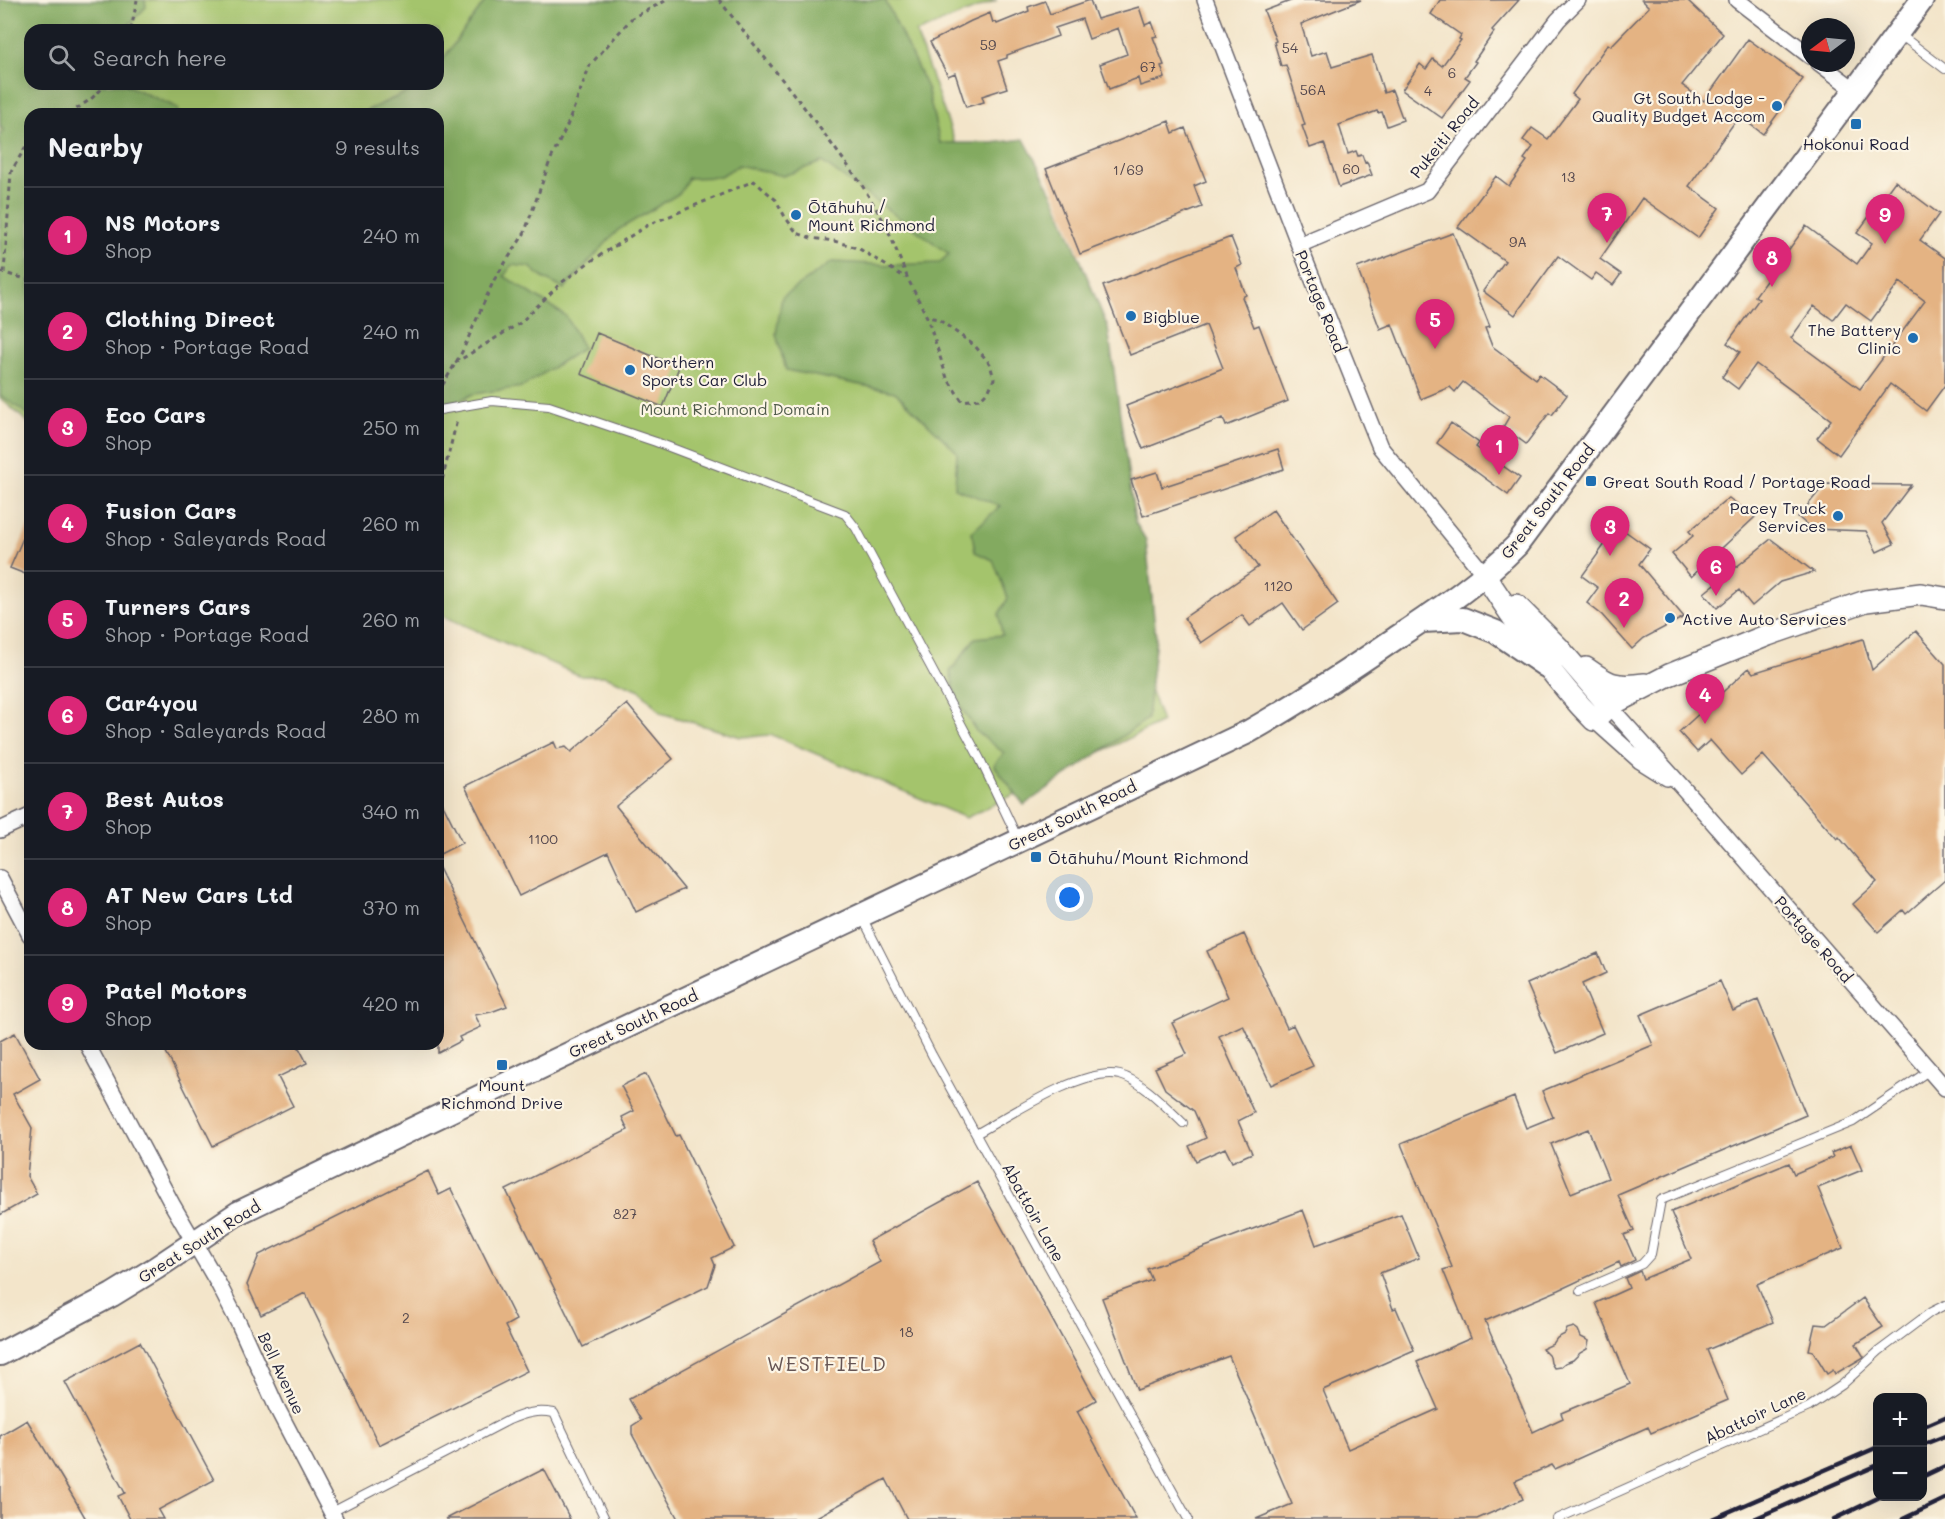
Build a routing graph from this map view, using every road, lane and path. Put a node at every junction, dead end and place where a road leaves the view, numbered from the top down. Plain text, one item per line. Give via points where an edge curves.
1 (137, 0) edge
2 (667, 0) edge
3 (719, 0) edge
4 (1205, 0) edge
5 (1578, 0) edge
6 (1737, 0) edge
7 (1922, 0) edge
8 (132, 24) edge
9 (1898, 33) junction
10 (1801, 49) edge
11 (1945, 69) edge
12 (1831, 72) edge
13 (101, 90) edge
14 (1855, 90) junction
15 (78, 108) edge
16 (24, 149) edge
17 (1299, 245) junction
18 (2, 272) edge
19 (24, 278) edge
20 (908, 279) junction
21 (927, 316) junction
22 (455, 363) junction
23 (444, 382) edge
24 (460, 406) junction
25 (444, 409) edge
26 (444, 472) edge
27 (1484, 574) junction
28 (1945, 598) edge
29 (1422, 621) junction
30 (1553, 657) junction
31 (1654, 683) junction
32 (1601, 713) junction
33 (24, 819) edge
34 (0, 830) edge
35 (1018, 840) junction
36 (0, 878) edge
37 (861, 916) junction
38 (24, 924) edge
39 (90, 1050) edge
40 (1930, 1070) junction
41 (1945, 1088) edge
42 (1183, 1123) dead end
43 (976, 1134) junction
44 (195, 1242) junction
45 (1580, 1291) dead end
46 (1945, 1305) edge
47 (0, 1354) edge
48 (334, 1516) edge
49 (605, 1519) edge
50 (1188, 1519) edge
51 (1557, 1519) edge

1 - 8 path
2 - 22 path via 632,18 590,65 524,234 494,280
3 - 20 path via 860,182 886,225
4 - 17 street, Portage Road
5 - 17 street, Pukeiti Road via 1558,20 1427,191
6 - 10 street
7 - 9 main road, Great South Road
9 - 11 lane
9 - 14 main road, Great South Road
12 - 14 street
13 - 15 path
14 - 27 main road, Great South Road via 1517,545
16 - 18 path via 11,172
17 - 27 street, Portage Road via 1380,447
18 - 19 path
20 - 21 path
20 - 22 path via 858,248 797,233 776,200 754,181 648,225 561,283 520,323
21 - 21 path via 948,378 962,401 980,399 993,378 990,364 975,346 938,319
22 - 23 path
24 - 25 lane
24 - 26 path
24 - 35 lane via 492,401 549,406 845,514 980,759
27 - 29 main road, Great South Road
27 - 30 main road, Portage Road
28 - 31 main road via 1921,594 1866,601 1720,653
29 - 30 main road via 1463,619
29 - 35 main road, Great South Road via 1248,732
30 - 31 main road via 1607,683
30 - 32 main road, Portage Road via 1569,695
31 - 32 main road
32 - 40 street, Portage Road via 1684,789
33 - 34 street
35 - 37 main road, Great South Road
36 - 38 street
37 - 43 lane, Abattoir Lane
37 - 44 main road, Great South Road via 238,1213
39 - 44 street
40 - 41 street, Portage Road
40 - 45 lane via 1853,1122 1661,1200 1652,1254 1642,1264
42 - 43 lane via 1137,1083 1120,1075 1098,1074 1073,1081
43 - 50 lane, Abattoir Lane
44 - 47 main road, Great South Road via 112,1295
44 - 48 street, Bell Avenue
46 - 51 lane, Abattoir Lane via 1809,1407
48 - 49 lane via 509,1420 540,1411 554,1413

